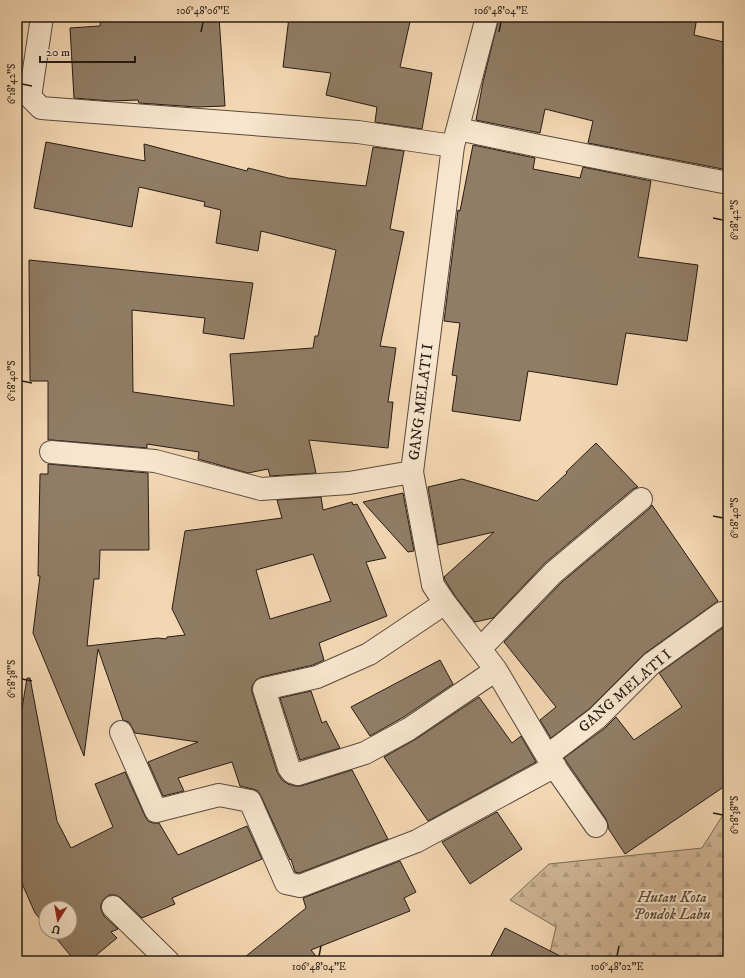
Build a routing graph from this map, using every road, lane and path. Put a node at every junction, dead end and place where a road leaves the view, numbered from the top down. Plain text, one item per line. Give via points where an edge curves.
1 (42, 17) edge
2 (487, 17) edge
3 (455, 137) junction
4 (728, 183) edge
5 (52, 452) dead end
6 (412, 472) junction
7 (641, 499) dead end
8 (445, 603) junction
9 (722, 614) dead end
10 (480, 649) junction
11 (496, 670) junction
12 (121, 732) dead end
13 (551, 761) junction
14 (596, 826) dead end
15 (113, 907) dead end
16 (158, 958) edge

1 - 3 street via 30,97 41,108
2 - 3 street, GANG MELATI I
3 - 4 street via 539,146
3 - 6 street, GANG MELATI I
5 - 6 street via 155,461 261,489 349,482
6 - 8 street, GANG MELATI I via 433,585
7 - 10 street via 553,573
8 - 10 street, GANG MELATI I
8 - 11 street via 369,654 317,677 264,689 292,772 298,774 365,753 409,729
9 - 13 street, GANG MELATI I via 651,664
10 - 11 street, GANG MELATI I
11 - 13 street, GANG MELATI I
12 - 13 street via 156,811 219,795 250,801 286,883 300,886 417,841
13 - 14 street, GANG MELATI I
15 - 16 street

